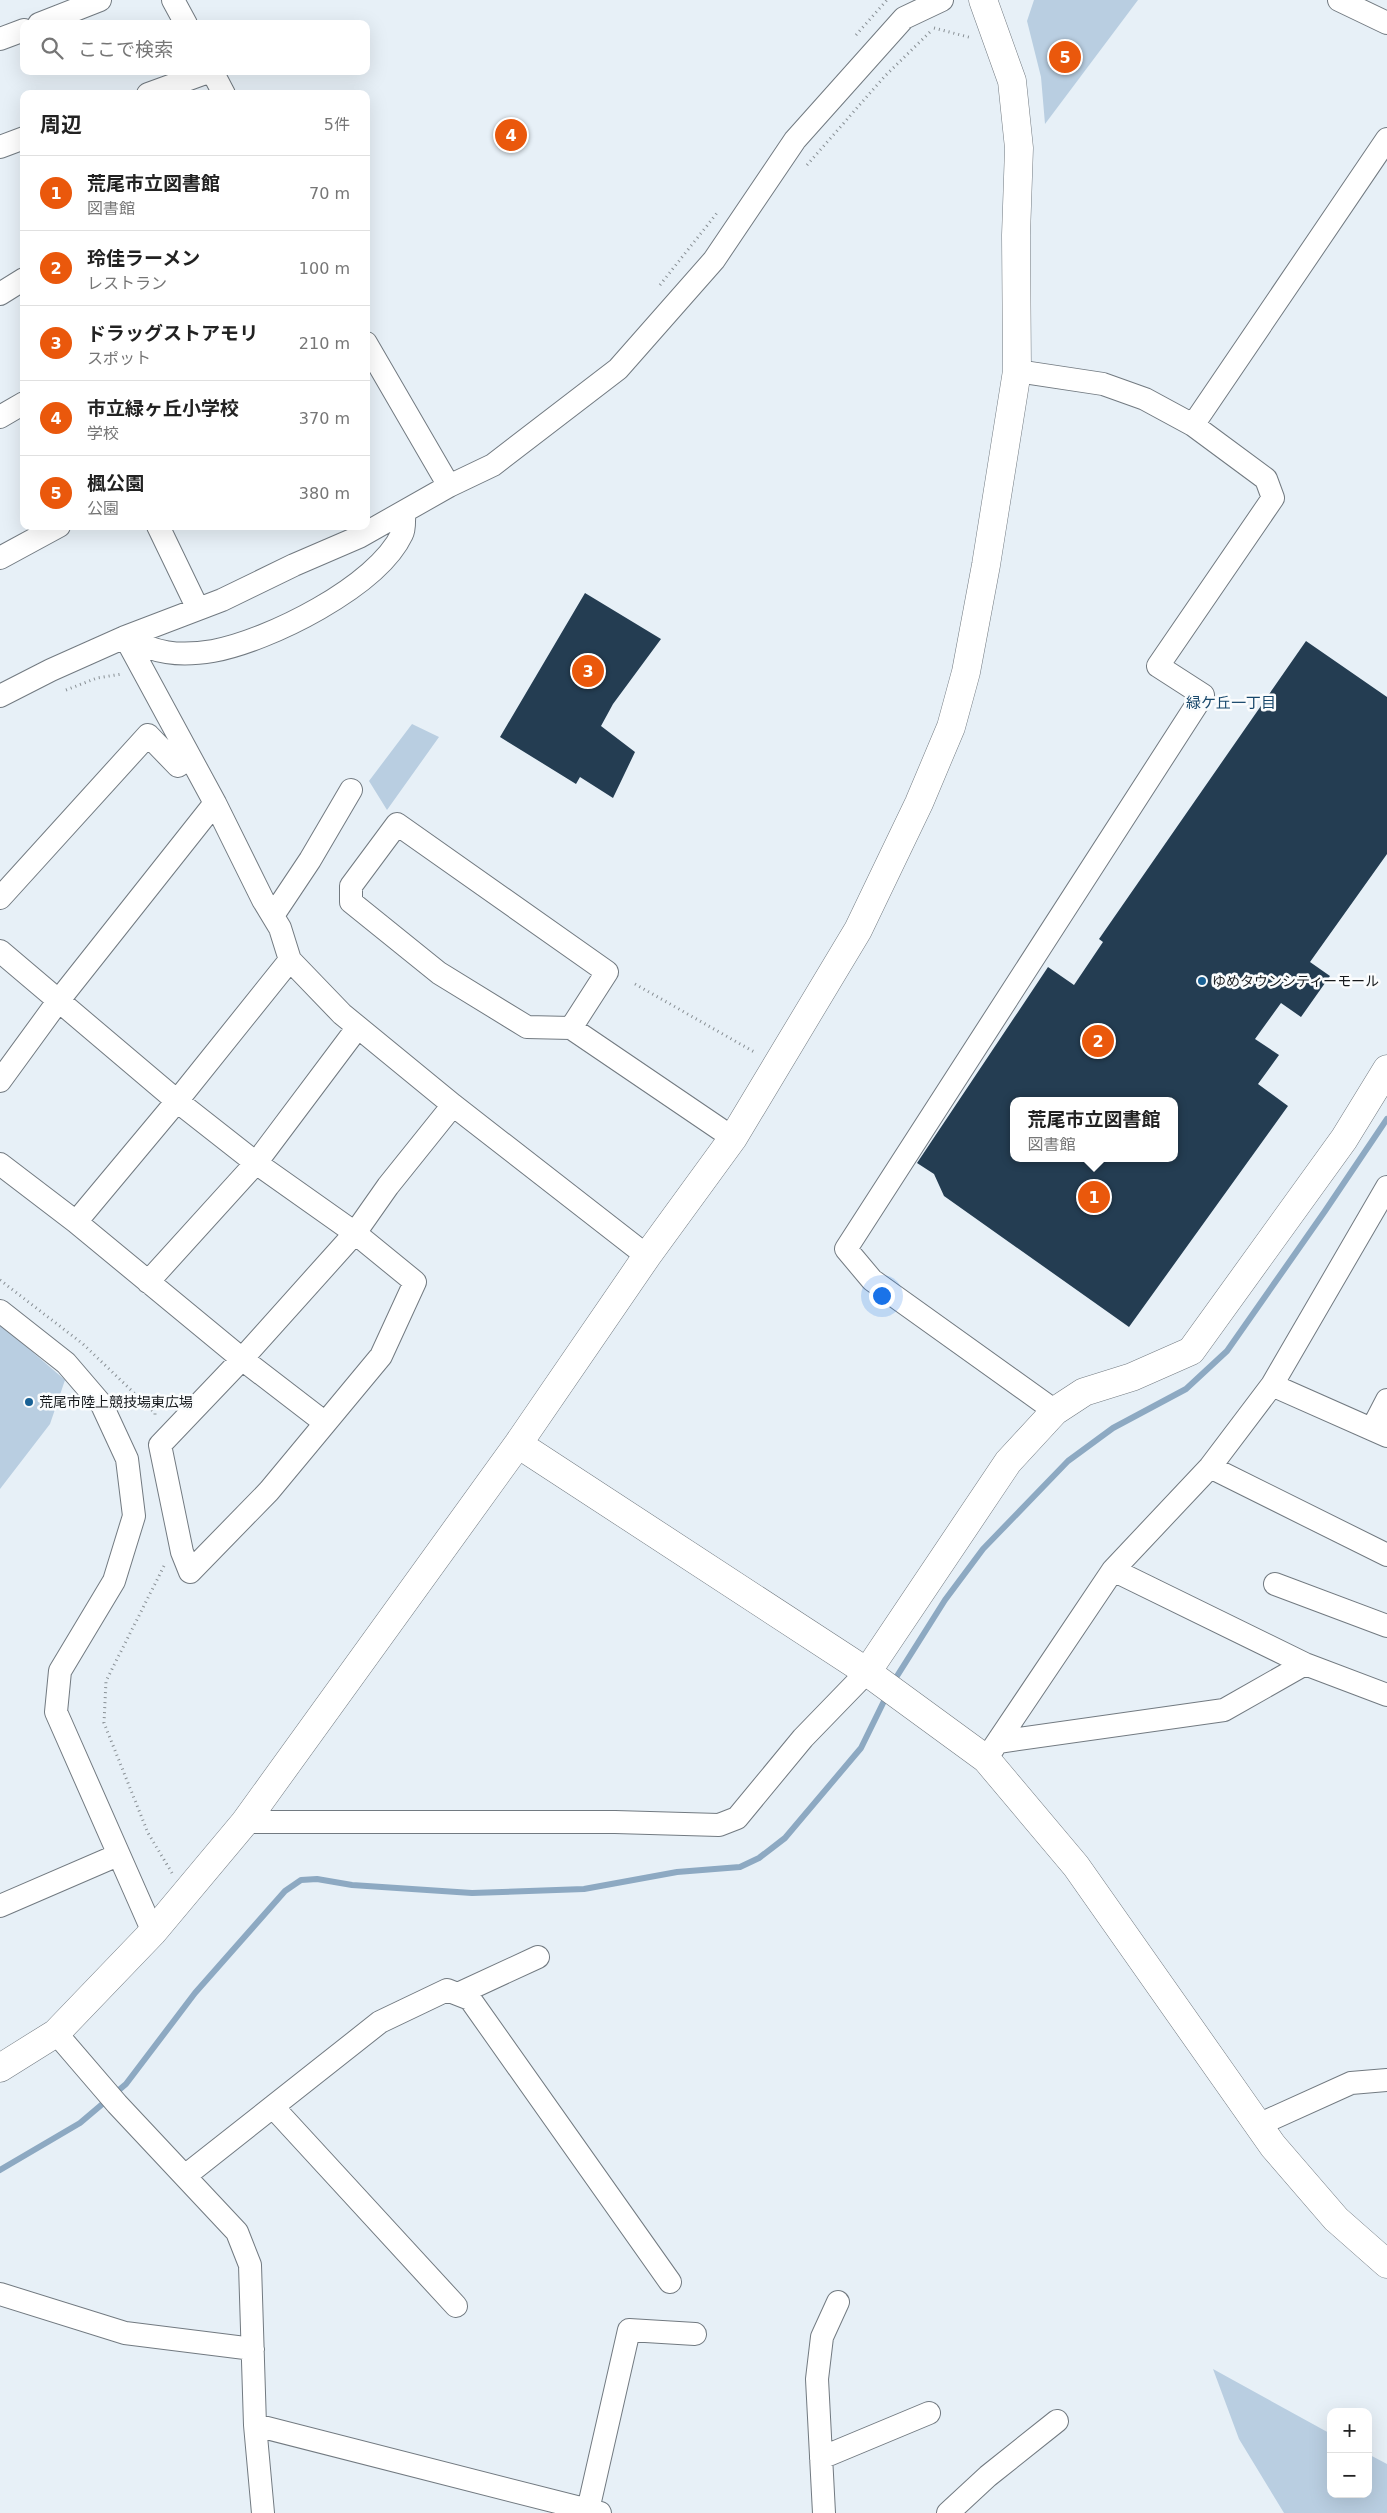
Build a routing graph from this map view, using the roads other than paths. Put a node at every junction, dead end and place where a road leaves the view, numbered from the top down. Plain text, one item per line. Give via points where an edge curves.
1 (100, 0) edge
2 (173, 0) edge
3 (942, 0) edge
4 (983, 0) edge
5 (1339, 0) edge
6 (49, 20) edge
7 (184, 20) edge
8 (1387, 23) edge
9 (20, 32) edge
10 (0, 39) edge
11 (200, 75) edge
12 (213, 75) edge
13 (159, 90) edge
14 (222, 90) edge
15 (1387, 139) edge
16 (20, 140) edge
17 (0, 147) edge
18 (20, 282) edge
19 (0, 294) edge
20 (370, 350) edge
21 (1017, 371) junction
22 (20, 405) edge
23 (0, 417) edge
24 (1193, 425) junction
25 (449, 486) junction
26 (404, 512) junction
27 (52, 530) edge
28 (160, 530) edge
29 (0, 558) edge
30 (198, 609) junction
31 (125, 637) junction
32 (0, 696) edge
33 (189, 757) junction
34 (351, 790) dead end
35 (214, 803) junction
36 (0, 898) edge
37 (274, 914) junction
38 (0, 951) edge
39 (290, 960) junction
40 (59, 1000) junction
41 (358, 1027) junction
42 (571, 1028) junction
43 (1387, 1068) edge
44 (0, 1081) edge
45 (178, 1101) junction
46 (452, 1105) junction
47 (733, 1138) junction
48 (256, 1163) junction
49 (0, 1164) edge
50 (1387, 1187) edge
51 (76, 1222) junction
52 (355, 1233) junction
53 (647, 1256) junction
54 (148, 1282) junction
55 (0, 1311) edge
56 (242, 1359) junction
57 (1272, 1384) junction
58 (1387, 1400) edge
59 (1055, 1412) junction
60 (324, 1422) junction
61 (1379, 1432) edge
62 (518, 1444) junction
63 (1210, 1467) junction
64 (1387, 1555) edge
65 (1113, 1570) junction
66 (1275, 1584) dead end
67 (1387, 1626) edge
68 (1305, 1664) junction
69 (871, 1675) junction
70 (1387, 1695) edge
71 (992, 1751) junction
72 (245, 1822) junction
73 (118, 1855) junction
74 (0, 1906) edge
75 (154, 1932) junction
76 (538, 1957) dead end
77 (458, 1994) junction
78 (56, 2032) junction
79 (1, 2066) edge
80 (1387, 2080) edge
81 (273, 2107) junction
82 (1258, 2125) junction
83 (185, 2176) junction
84 (1387, 2264) edge
85 (670, 2282) dead end
86 (0, 2294) edge
87 (838, 2302) dead end
88 (456, 2306) dead end
89 (695, 2334) dead end
90 (253, 2349) junction
91 (929, 2412) dead end
92 (1056, 2421) dead end
93 (255, 2426) junction
94 (821, 2458) junction
95 (594, 2512) edge
96 (264, 2513) edge
97 (824, 2513) edge
98 (948, 2513) edge

1 - 6 street
2 - 7 street
3 - 25 street via 904,18 795,140 714,260 618,369 493,465
4 - 21 street via 1012,81 1019,148
5 - 8 street
9 - 10 street
11 - 13 street
12 - 14 street
15 - 24 street
16 - 17 street
18 - 19 street
20 - 25 street
21 - 24 street via 1103,384 1145,399
21 - 47 street via 986,565 966,672 951,727 919,803 858,930
22 - 23 street
24 - 59 street via 1266,479 1274,498 1158,666 1203,694 846,1249 872,1280
25 - 26 street
26 - 30 street via 359,537
26 - 31 street via 403,533 382,563 292,624 212,651 177,653 150,650
27 - 29 street
28 - 30 street
30 - 31 street
31 - 32 street
31 - 33 street
33 - 35 street
33 - 36 street via 178,766 148,735
34 - 37 street
35 - 37 street via 263,900
35 - 40 street
37 - 39 street
38 - 40 street
39 - 41 street
39 - 45 street
40 - 44 street
40 - 45 street
41 - 46 street
41 - 48 street
42 - 42 street via 527,1028 439,973 351,902 351,886 397,824 607,972
42 - 47 street
43 - 59 street via 1344,1139 1191,1351 1132,1378 1084,1392
45 - 48 street
45 - 51 street
46 - 52 street
46 - 53 street
47 - 53 street
48 - 52 street
48 - 54 street
49 - 51 street
50 - 57 street
51 - 54 street
52 - 56 street
52 - 60 street via 415,1282 381,1356
53 - 62 street
54 - 56 street
55 - 73 street via 66,1363 102,1405 127,1459 134,1516 114,1581 60,1671 56,1712
56 - 60 street
56 - 60 street via 160,1445 182,1552 190,1572 268,1491
57 - 61 street
57 - 63 street
58 - 61 street
59 - 69 street via 1008,1462
62 - 69 street
62 - 72 street
63 - 64 street
63 - 65 street
65 - 68 street
65 - 71 street
66 - 67 street
68 - 70 street
68 - 71 street via 1224,1710
69 - 71 street via 940,1727
69 - 72 street via 802,1738 737,1818 719,1825
71 - 82 street
72 - 75 street
73 - 74 street
73 - 75 street
75 - 78 street
76 - 77 street
77 - 81 street via 447,1990 380,2022
77 - 85 street via 470,1998
78 - 79 street
78 - 83 street
80 - 82 street via 1351,2084
81 - 83 street
81 - 88 street
82 - 84 street via 1336,2219
83 - 90 street via 237,2232 250,2265
86 - 90 street via 125,2333
87 - 94 street via 822,2337 817,2379
89 - 95 street via 629,2330
90 - 93 street
91 - 94 street
92 - 98 street
93 - 95 street
93 - 96 street
94 - 97 street

